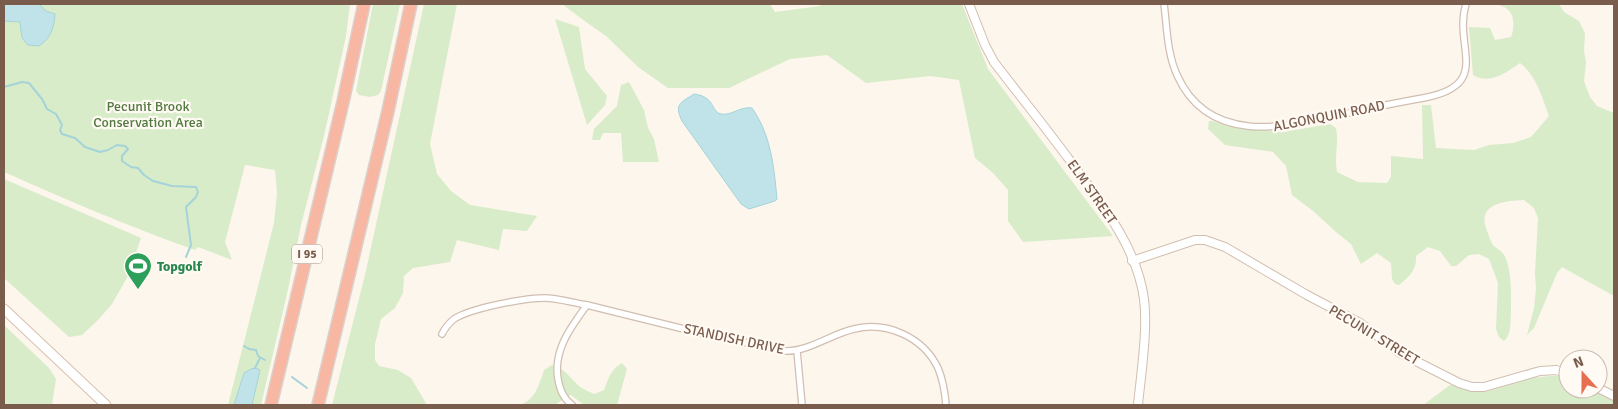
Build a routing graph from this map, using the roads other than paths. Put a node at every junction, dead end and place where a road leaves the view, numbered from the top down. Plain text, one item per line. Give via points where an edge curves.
1 (364, 4) edge
2 (411, 4) edge
3 (969, 4) edge
4 (1164, 4) edge
5 (1466, 4) edge
6 (1132, 261) junction
7 (587, 305) junction
8 (4, 309) edge
9 (442, 334) dead end
10 (797, 350) junction
11 (1558, 370) edge
12 (106, 405) edge
13 (271, 405) edge
14 (318, 405) edge
15 (572, 405) edge
16 (802, 405) edge
17 (946, 405) edge
18 (1138, 405) edge

1 - 13 highway, I 95
2 - 14 highway
3 - 6 street, ELM STREET via 994,62 1093,192 1117,227
4 - 5 street, ALGONQUIN ROAD via 1174,66 1192,99 1207,113 1225,122 1269,128 1444,94 1454,89 1467,67 1463,33
6 - 11 street, PECUNIT STREET via 1195,240 1206,240 1225,247 1360,323 1400,353 1459,383 1484,387 1540,371
6 - 18 street, ELM STREET via 1144,309
7 - 9 street, STANDISH DRIVE via 543,298 512,302 461,316
7 - 10 street, STANDISH DRIVE via 777,350
7 - 15 street via 558,354 560,387
8 - 12 main road
10 - 16 street
10 - 17 street, STANDISH DRIVE via 855,329 876,327 897,331 917,342 932,358 942,378

